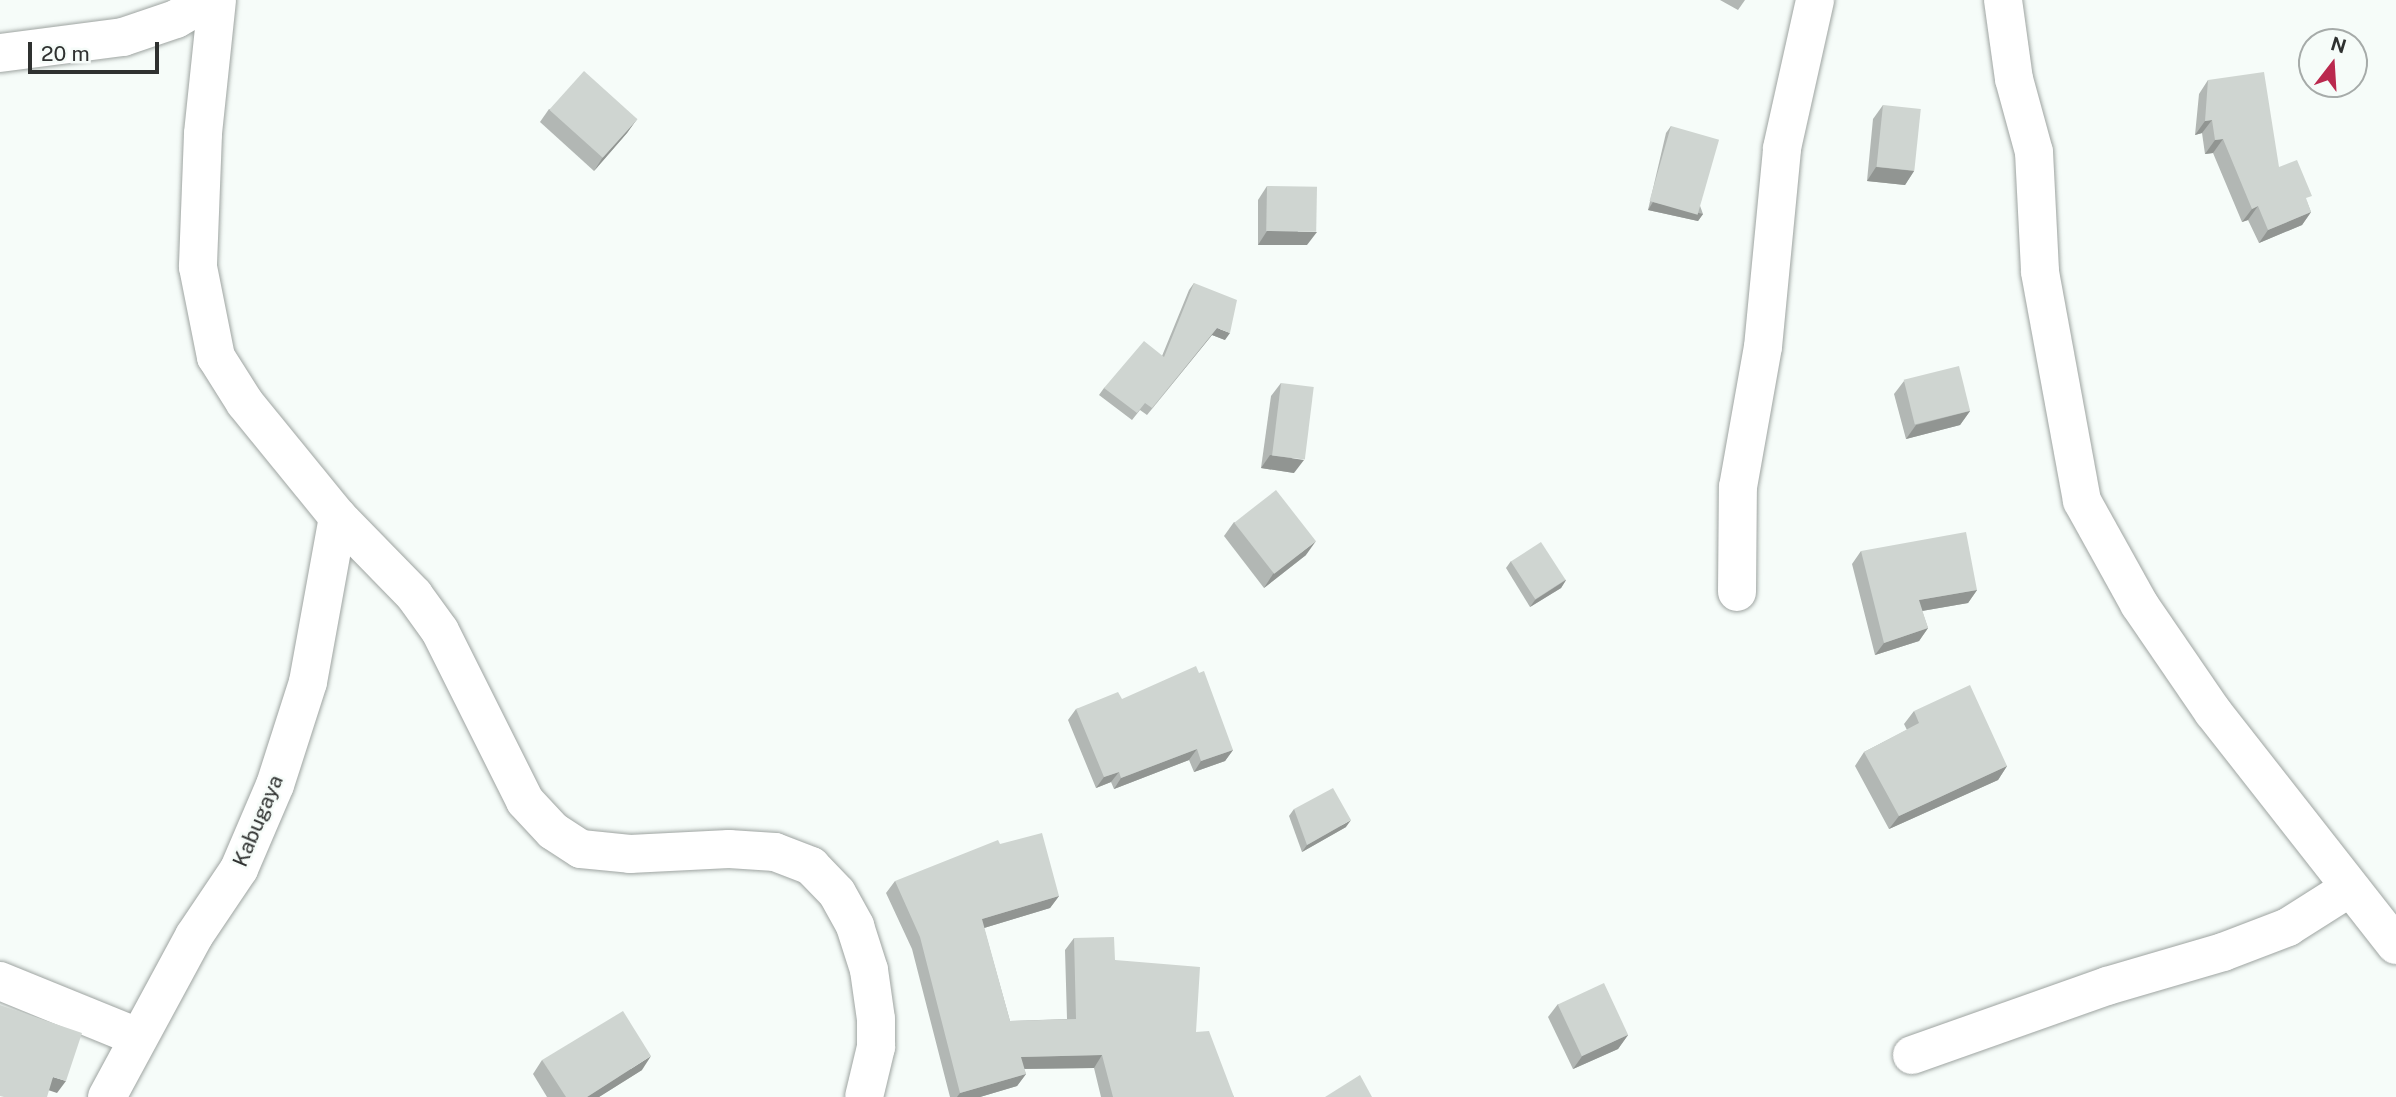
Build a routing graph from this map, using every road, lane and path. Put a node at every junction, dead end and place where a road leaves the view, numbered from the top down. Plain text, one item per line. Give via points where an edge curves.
1 (209, 0) edge
2 (217, 0) edge
3 (1815, 0) edge
4 (2003, 0) edge
5 (0, 52) edge
6 (338, 517) junction
7 (1737, 592) dead end
8 (2348, 889) junction
9 (2396, 945) edge
10 (0, 981) edge
11 (137, 1037) junction
12 (1912, 1055) dead end
13 (107, 1097) edge
14 (864, 1097) edge

1 - 5 street via 176,19 123,37
2 - 6 street via 204,122 199,240 204,317 216,357 245,403
3 - 7 street via 1782,148 1763,347 1737,499
4 - 8 street via 2014,79 2034,152 2040,272 2082,501 2139,604 2213,712
6 - 11 street, Kabugaya via 308,682 275,785 239,869
6 - 14 street via 414,595 440,631 525,801 553,831 581,849 630,854 729,849 775,852 811,866 837,892 855,926 869,970 876,1019 876,1047
8 - 9 street
8 - 12 street via 2288,927 2224,952 2107,986
10 - 11 street
11 - 13 street, Kabugaya

